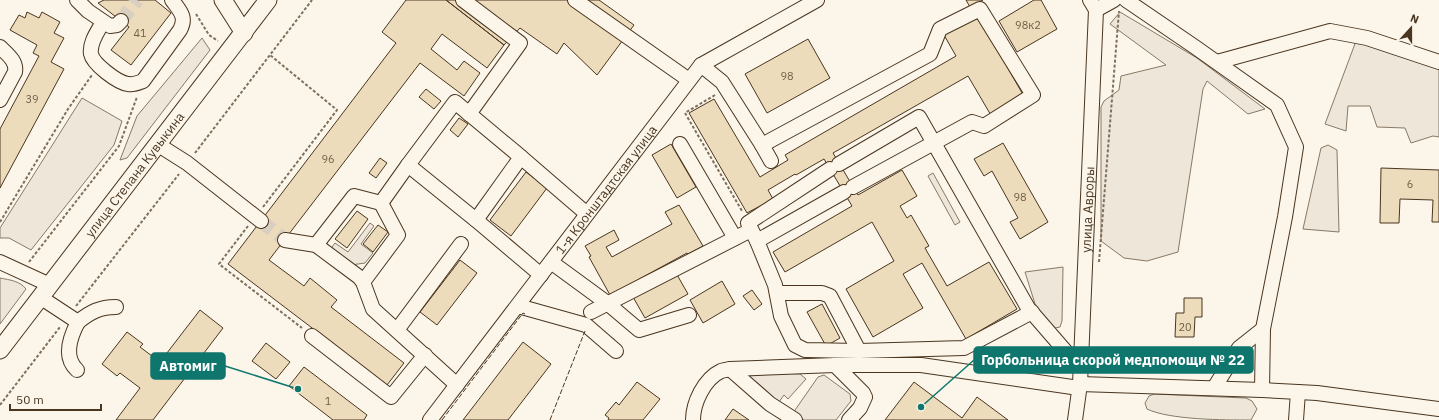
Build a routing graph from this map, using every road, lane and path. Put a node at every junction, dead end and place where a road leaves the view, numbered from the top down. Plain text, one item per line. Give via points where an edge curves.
1 (76, 0) edge
2 (172, 0) edge
3 (223, 0) edge
4 (268, 0) edge
5 (312, 0) edge
6 (463, 0) edge
7 (575, 0) edge
8 (817, 0) edge
9 (1120, 3) edge
10 (1093, 5) edge
11 (195, 12) dead end
12 (121, 21) dead end
13 (102, 22) junction
14 (244, 33) junction
15 (0, 47) edge
16 (230, 50) junction
17 (270, 55) junction
18 (1217, 62) junction
19 (1439, 62) edge
20 (701, 65) junction
21 (99, 66) junction
22 (689, 80) junction
23 (143, 81) junction
24 (726, 88) junction
25 (0, 100) edge
26 (469, 114) junction
27 (934, 143) junction
28 (157, 144) junction
29 (680, 144) dead end
30 (762, 145) junction
31 (521, 157) junction
32 (771, 161) dead end
33 (187, 163) junction
34 (408, 165) junction
35 (381, 203) junction
36 (587, 214) junction
37 (258, 219) junction
38 (476, 220) junction
39 (0, 222) edge
40 (752, 231) junction
41 (736, 238) junction
42 (285, 240) tunnel mouth
43 (462, 244) dead end
44 (316, 245) junction
45 (0, 262) edge
46 (551, 262) junction
47 (1099, 268) dead end
48 (22, 271) junction
49 (541, 275) junction
50 (362, 282) junction
51 (45, 291) junction
52 (777, 293) junction
53 (607, 303) junction
54 (518, 306) junction
55 (116, 307) dead end
56 (591, 312) dead end
57 (1032, 312) junction
58 (689, 315) dead end
59 (74, 319) junction
60 (1264, 329) junction
61 (397, 330) junction
62 (312, 336) joint
63 (0, 350) edge
64 (616, 350) dead end
65 (859, 351) junction
66 (425, 355) junction
67 (835, 365) junction
68 (1080, 368) junction
69 (730, 369) junction
70 (77, 370) dead end
71 (457, 385) junction
72 (1079, 386) junction
73 (1214, 388) junction
74 (1262, 390) junction
75 (1298, 392) junction
76 (0, 405) edge
77 (1439, 409) edge
78 (430, 420) edge
79 (693, 420) edge
80 (795, 420) edge
81 (849, 420) edge
82 (1074, 420) edge
83 (1296, 420) edge

1 - 13 street
2 - 23 street via 182,14 184,24
3 - 14 main road
4 - 14 main road, улица Степана Кувыкина
5 - 17 path
6 - 26 street via 520,43
7 - 22 street
8 - 20 street, 1-я Кронштадтская улица
9 - 10 street
9 - 18 street
9 - 47 path
10 - 68 street, улица Авроры
11 - 16 path via 209,35
12 - 13 street via 114,26
13 - 21 street via 90,49 92,58
14 - 16 main road, улица Степана Кувыкина
15 - 25 street via 16,66
16 - 28 main road, улица Степана Кувыкина
17 - 33 path
17 - 37 path via 337,110
18 - 19 street via 1330,31 1367,38
18 - 60 street via 1276,105 1296,146
20 - 22 street, 1-я Кронштадтская улица
20 - 24 street
21 - 23 street via 124,83 134,84
21 - 39 path via 68,109
22 - 36 street, 1-я Кронштадтская улица
23 - 48 path via 119,146
24 - 30 street
24 - 40 path via 686,112
26 - 31 street
26 - 34 street via 455,102
27 - 30 street via 972,122 984,126 1033,95 980,9 940,29 930,54
27 - 40 street via 848,190
27 - 40 street via 919,117 835,166
27 - 57 street
28 - 33 street
28 - 51 main road, улица Степана Кувыкина
29 - 41 street
30 - 32 street
31 - 36 street
31 - 38 street
33 - 37 street
33 - 59 path
34 - 35 street
34 - 38 street
35 - 44 street via 354,196
35 - 50 street via 398,236
36 - 46 street, 1-я Кронштадтская улица
37 - 62 path via 219,264
38 - 49 street
40 - 41 street
40 - 52 street
41 - 53 street
42 - 44 street
43 - 61 street
44 - 50 street via 359,277
45 - 48 street
46 - 49 street, 1-я Кронштадтская улица
46 - 53 street
48 - 51 street
49 - 54 street, 1-я Кронштадтская улица
50 - 61 street via 373,309
51 - 59 street
51 - 63 main road, улица Степана Кувыкина
52 - 65 street via 822,293 830,296
52 - 65 street via 781,316 795,345 805,350
53 - 56 street
53 - 58 street via 639,330
54 - 64 street via 586,325
54 - 71 street, 1-я Кронштадтская улица
55 - 59 street via 93,310
57 - 65 street via 964,348
57 - 68 street
59 - 70 street via 69,353 72,365
59 - 76 path
60 - 73 street via 1239,348
60 - 74 street
61 - 66 street
62 - 66 street via 391,397
66 - 71 street
67 - 69 street
67 - 72 street via 921,365
67 - 81 street via 865,397 860,408
68 - 72 street, улица Авроры
69 - 79 street via 709,380 700,394 693,412
69 - 80 street via 770,404
71 - 78 street, 1-я Кронштадтская улица
72 - 73 street
72 - 82 street, улица Авроры
73 - 74 street
74 - 75 street
75 - 77 street
75 - 83 street

